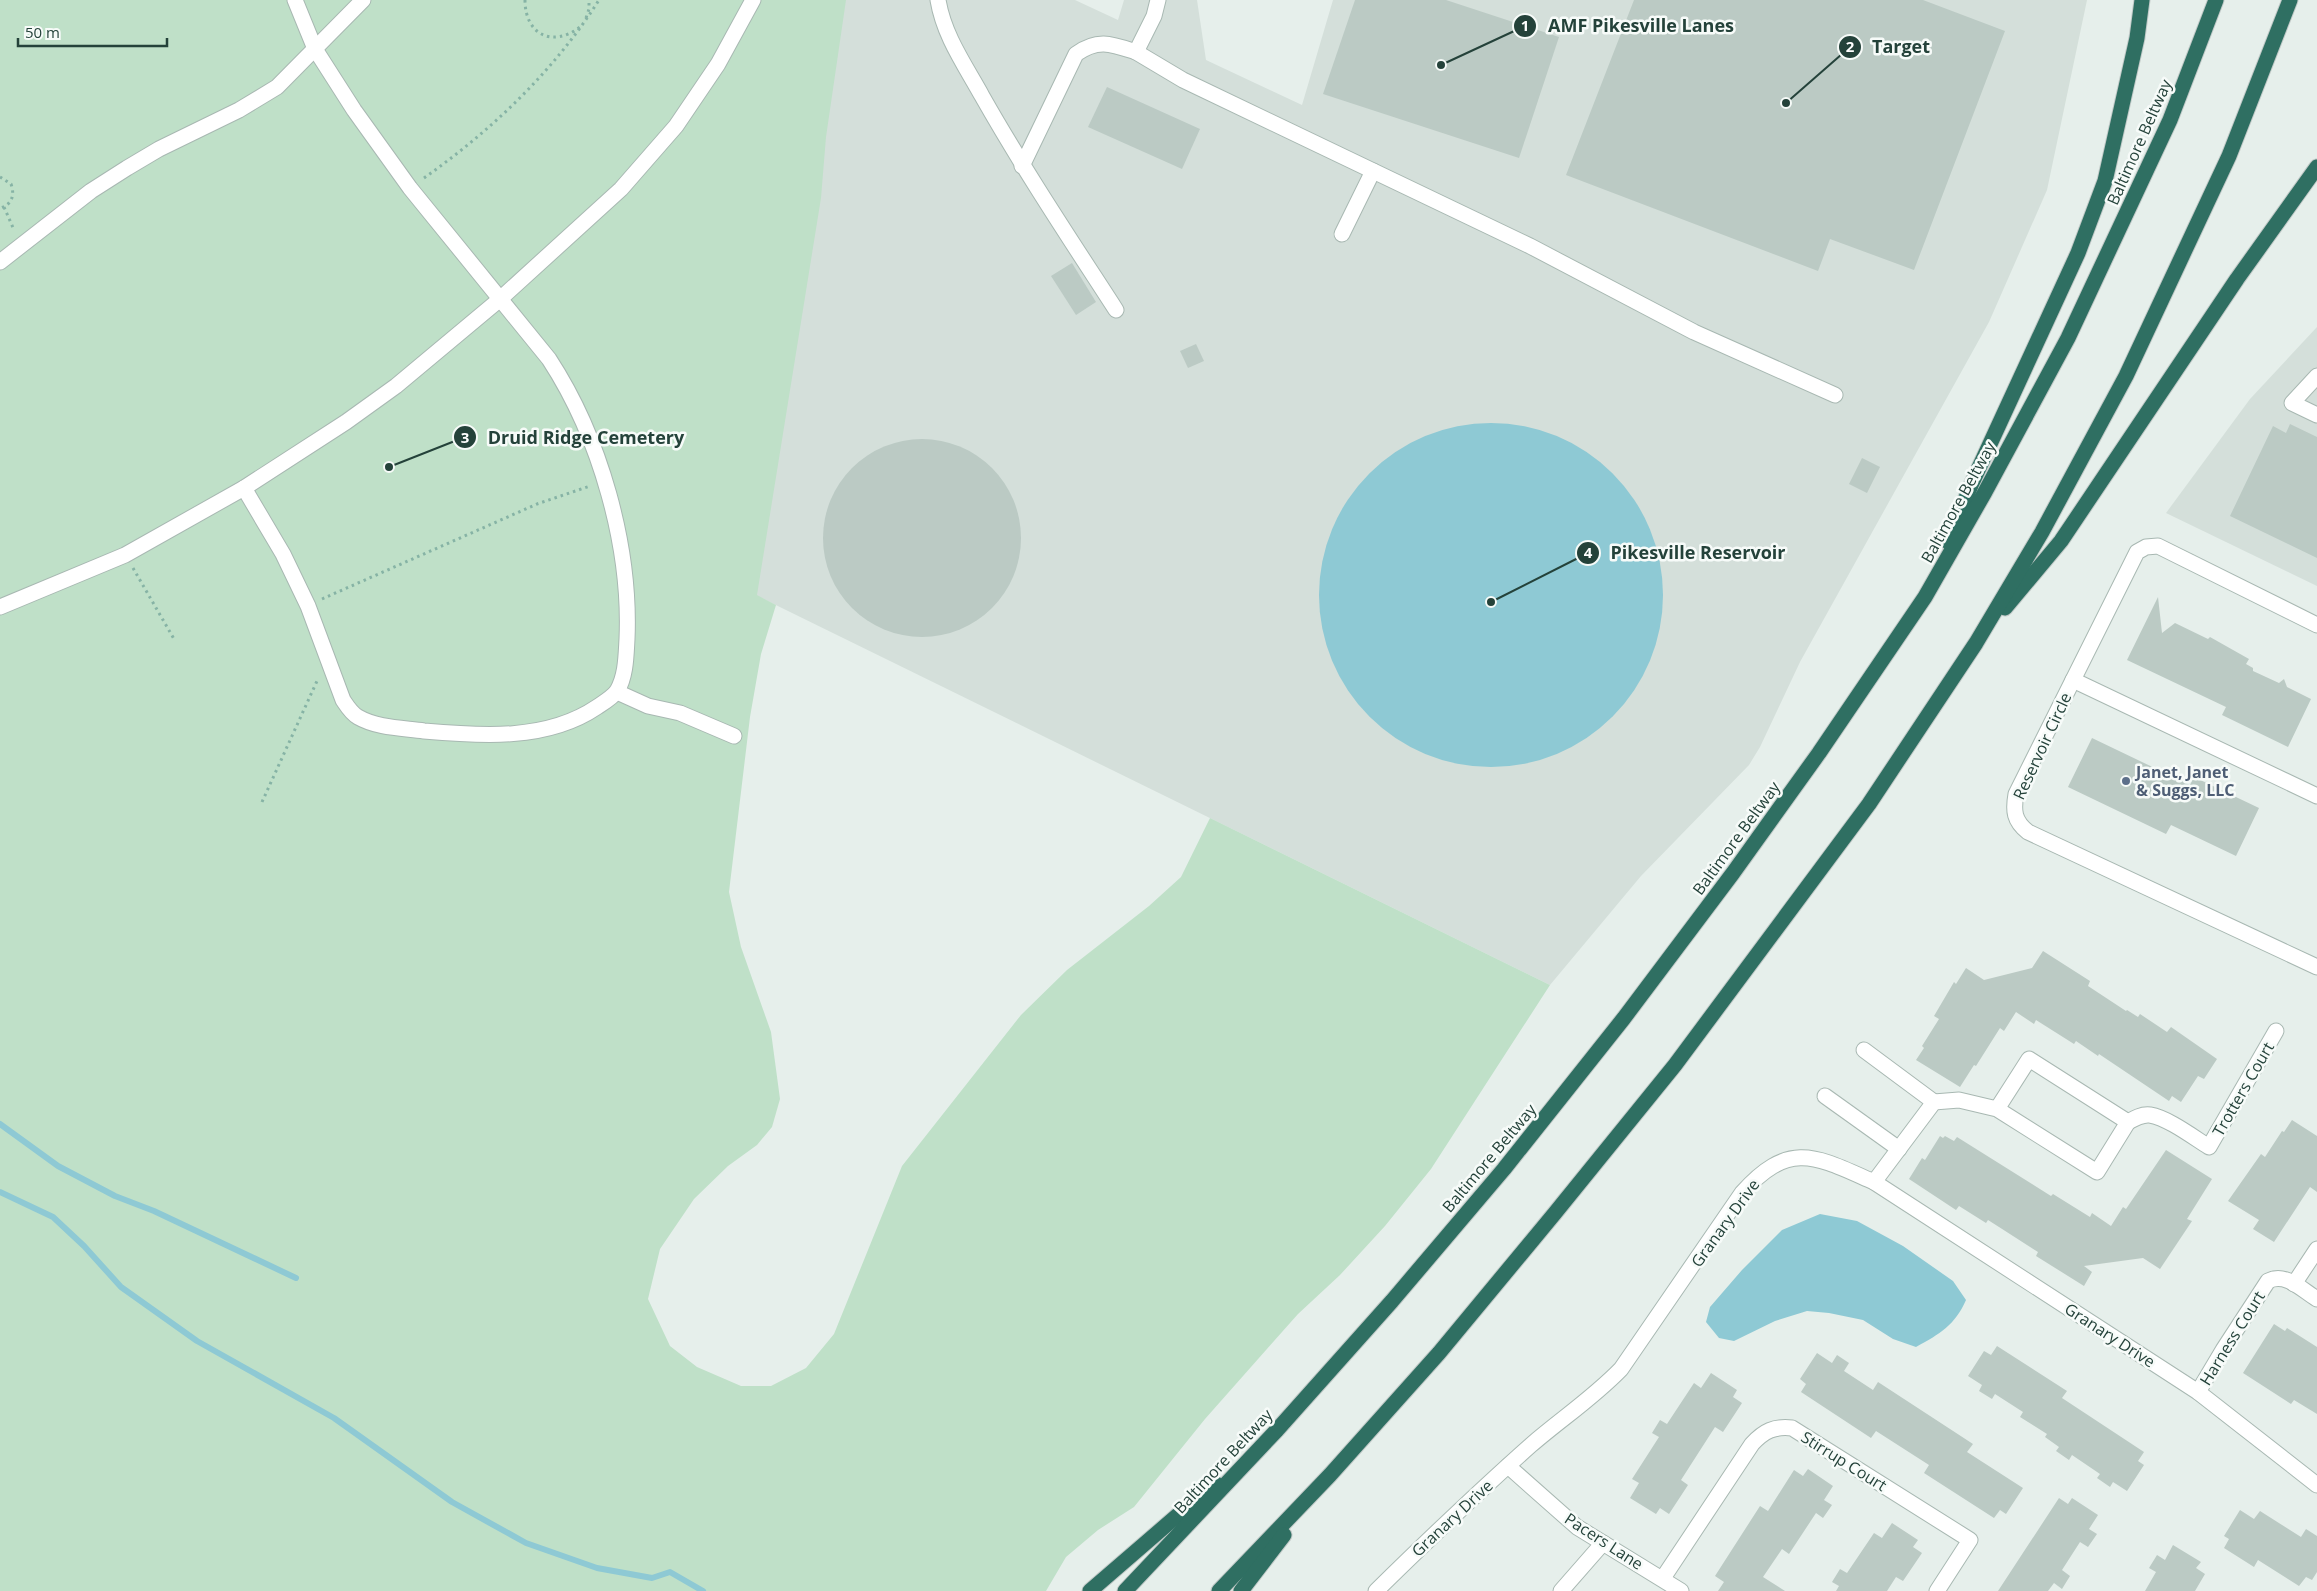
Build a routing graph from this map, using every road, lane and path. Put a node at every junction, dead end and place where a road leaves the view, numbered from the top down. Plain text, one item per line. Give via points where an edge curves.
1 (295, 0) edge
2 (364, 0) edge
3 (525, 0) edge
4 (589, 0) edge
5 (599, 0) edge
6 (753, 0) edge
7 (938, 0) edge
8 (1158, 0) edge
9 (2142, 0) edge
10 (2216, 0) edge
11 (2290, 0) edge
12 (584, 24) junction
13 (315, 49) junction
14 (1136, 52) junction
15 (2317, 155) edge
16 (1022, 166) junction
17 (2317, 167) edge
18 (1373, 171) junction
19 (0, 177) edge
20 (410, 188) junction
21 (2, 208) edge
22 (2276, 224) junction
23 (1342, 234) dead end
24 (21, 246) junction
25 (0, 262) edge
26 (499, 300) junction
27 (1116, 310) dead end
28 (2317, 376) edge
29 (1835, 395) dead end
30 (2317, 415) edge
31 (604, 482) junction
32 (244, 488) junction
33 (125, 555) junction
34 (1925, 597) junction
35 (308, 606) junction
36 (0, 607) edge
37 (2317, 625) edge
38 (174, 640) dead end
39 (1976, 643) junction
40 (328, 658) junction
41 (2073, 680) junction
42 (616, 692) junction
43 (734, 736) dead end
44 (2317, 796) edge
45 (262, 802) dead end
46 (2317, 967) edge
47 (2276, 1031) dead end
48 (1864, 1050) dead end
49 (1825, 1096) dead end
50 (1934, 1102) junction
51 (1997, 1109) junction
52 (2128, 1122) junction
53 (1899, 1149) junction
54 (1874, 1182) junction
55 (2317, 1249) edge
56 (2294, 1284) junction
57 (2317, 1299) edge
58 (2198, 1392) junction
59 (1277, 1430) junction
60 (1508, 1466) junction
61 (1330, 1475) junction
62 (2317, 1485) edge
63 (1603, 1543) junction
64 (1663, 1578) junction
65 (1090, 1591) edge
66 (1126, 1591) edge
67 (1219, 1591) edge
68 (1241, 1591) edge
69 (1376, 1591) edge
70 (1561, 1591) edge
71 (1681, 1591) edge
72 (1937, 1591) edge

1 - 13 street
2 - 13 street
3 - 12 path via 525,12 533,26 543,34 554,38 568,36
4 - 12 path
5 - 12 path
6 - 26 street via 718,64 676,126 650,157 621,190
7 - 16 street via 955,50
8 - 14 street via 1154,16
9 - 34 highway via 2137,38 2105,181 2056,303 1972,483
10 - 34 highway, Baltimore Beltway via 2170,120 2068,338
11 - 39 highway via 2229,156 2126,376 2042,532
12 - 20 path via 528,91 438,169
13 - 20 street
13 - 24 street via 277,87 261,98 127,168
14 - 16 street via 1099,43 1076,54
14 - 18 street via 1183,80
15 - 22 highway
16 - 27 street
17 - 22 highway
18 - 23 street
18 - 29 street via 1530,246 1694,332
19 - 21 path via 8,181 13,190 12,201
20 - 26 street
21 - 24 path
22 - 39 highway via 2061,541
24 - 25 street
26 - 31 street via 549,359 566,385 587,430
26 - 32 street via 396,386
28 - 30 street via 2292,403
31 - 35 path via 537,504
31 - 42 street via 624,567 628,610 626,661
32 - 33 street
32 - 35 street via 283,554
33 - 36 street
33 - 38 path
34 - 59 highway, Baltimore Beltway via 1734,873 1624,1018 1497,1176
35 - 40 street
37 - 41 street, Reservoir Circle via 2158,546 2146,547 2137,552
39 - 61 highway via 1869,804 1675,1064 1439,1353
40 - 42 street via 343,700 350,710 358,717 389,727 494,735 542,730 586,714
40 - 45 path
41 - 44 street
41 - 46 street, Reservoir Circle via 2016,794 2014,817 2020,826
42 - 43 street
47 - 52 street, Trotters Court via 2209,1147 2160,1118 2139,1116
48 - 50 street
49 - 53 street
50 - 51 street via 1959,1100
50 - 53 street
51 - 52 street via 2029,1059
51 - 52 street via 2097,1172
53 - 54 street
54 - 58 street, Granary Drive
54 - 60 street, Granary Drive via 1824,1160 1808,1157 1769,1167 1756,1177 1621,1369 1599,1392
55 - 56 street
56 - 57 street, Harness Court
56 - 58 street, Harness Court via 2276,1277 2268,1281
58 - 62 street, Granary Drive
59 - 65 highway
59 - 66 highway, Baltimore Beltway
60 - 63 street, Pacers Lane via 1577,1527
60 - 69 street, Granary Drive
61 - 67 highway
61 - 68 highway
63 - 64 street, Pacers Lane
63 - 70 street
64 - 71 street, Pacers Lane
64 - 72 street, Stirrup Court via 1752,1444 1765,1432 1783,1427 1792,1428 1970,1540

